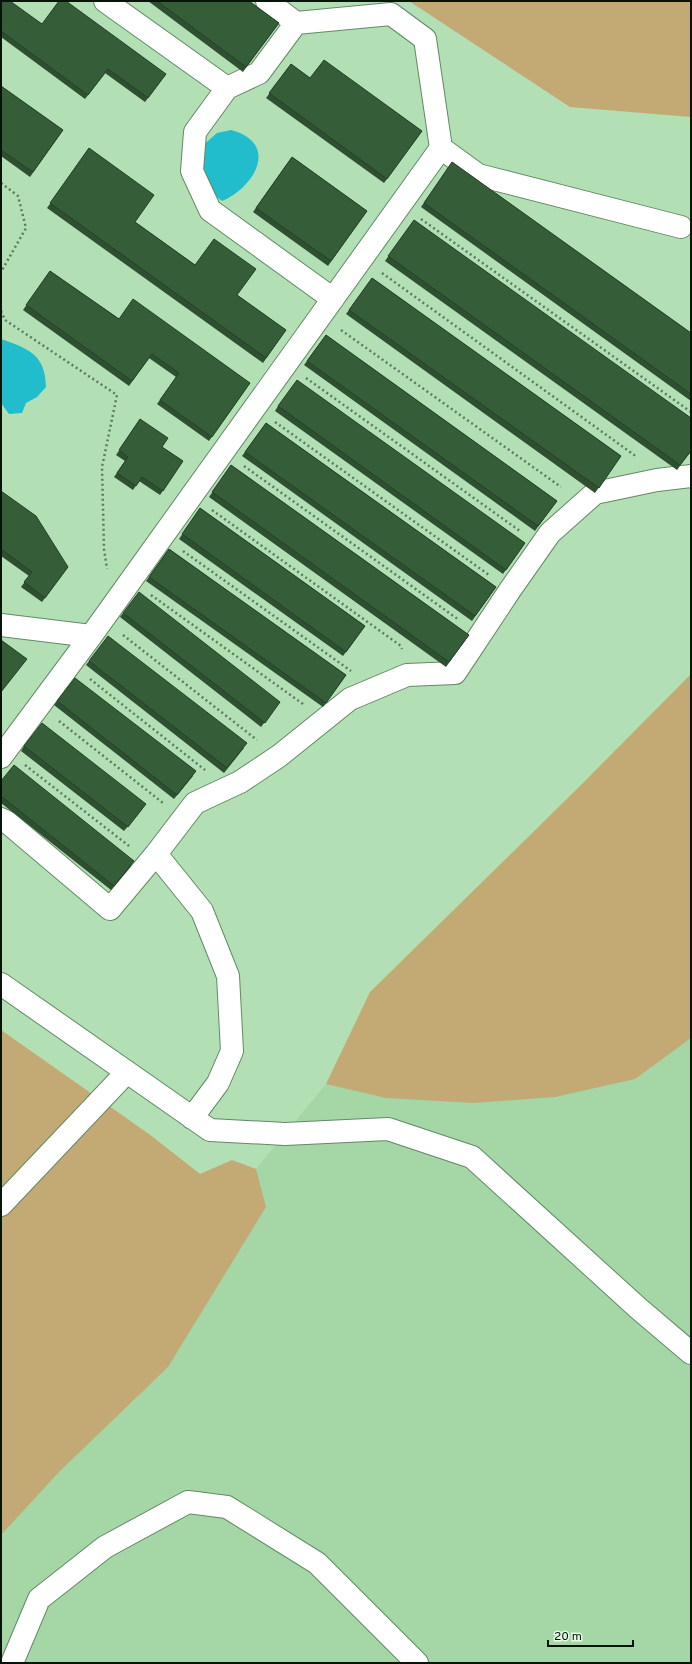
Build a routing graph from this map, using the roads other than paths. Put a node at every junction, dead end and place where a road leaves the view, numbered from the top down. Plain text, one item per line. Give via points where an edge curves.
1 (105, 1) edge
2 (267, 1) edge
3 (296, 23) junction
4 (227, 88) junction
5 (441, 148) junction
6 (681, 227) dead end
7 (327, 307) junction
8 (691, 476) edge
9 (103, 620) junction
10 (1, 625) edge
11 (5, 745) edge
12 (1, 819) edge
13 (153, 858) junction
14 (1, 984) edge
15 (127, 1072) junction
16 (192, 1118) junction
17 (1, 1205) edge
18 (691, 1353) edge
19 (12, 1663) edge
20 (417, 1663) edge

1 - 4 street
2 - 3 street
3 - 4 street via 259,73
3 - 5 street via 391,14 425,39
4 - 7 street via 196,132 192,171 210,210
5 - 6 street via 478,175
5 - 7 street
7 - 9 street
8 - 13 street via 596,493 550,533 455,674 407,675 350,699 279,756 240,782 195,803
9 - 10 street
9 - 11 street via 39,706
12 - 13 street via 110,909
13 - 16 street via 202,911 228,976 232,1050 218,1083
14 - 15 street
15 - 16 street
15 - 17 street
16 - 18 street via 210,1130 285,1134 388,1129 472,1157
19 - 20 street via 39,1600 105,1548 188,1502 227,1507 317,1563

